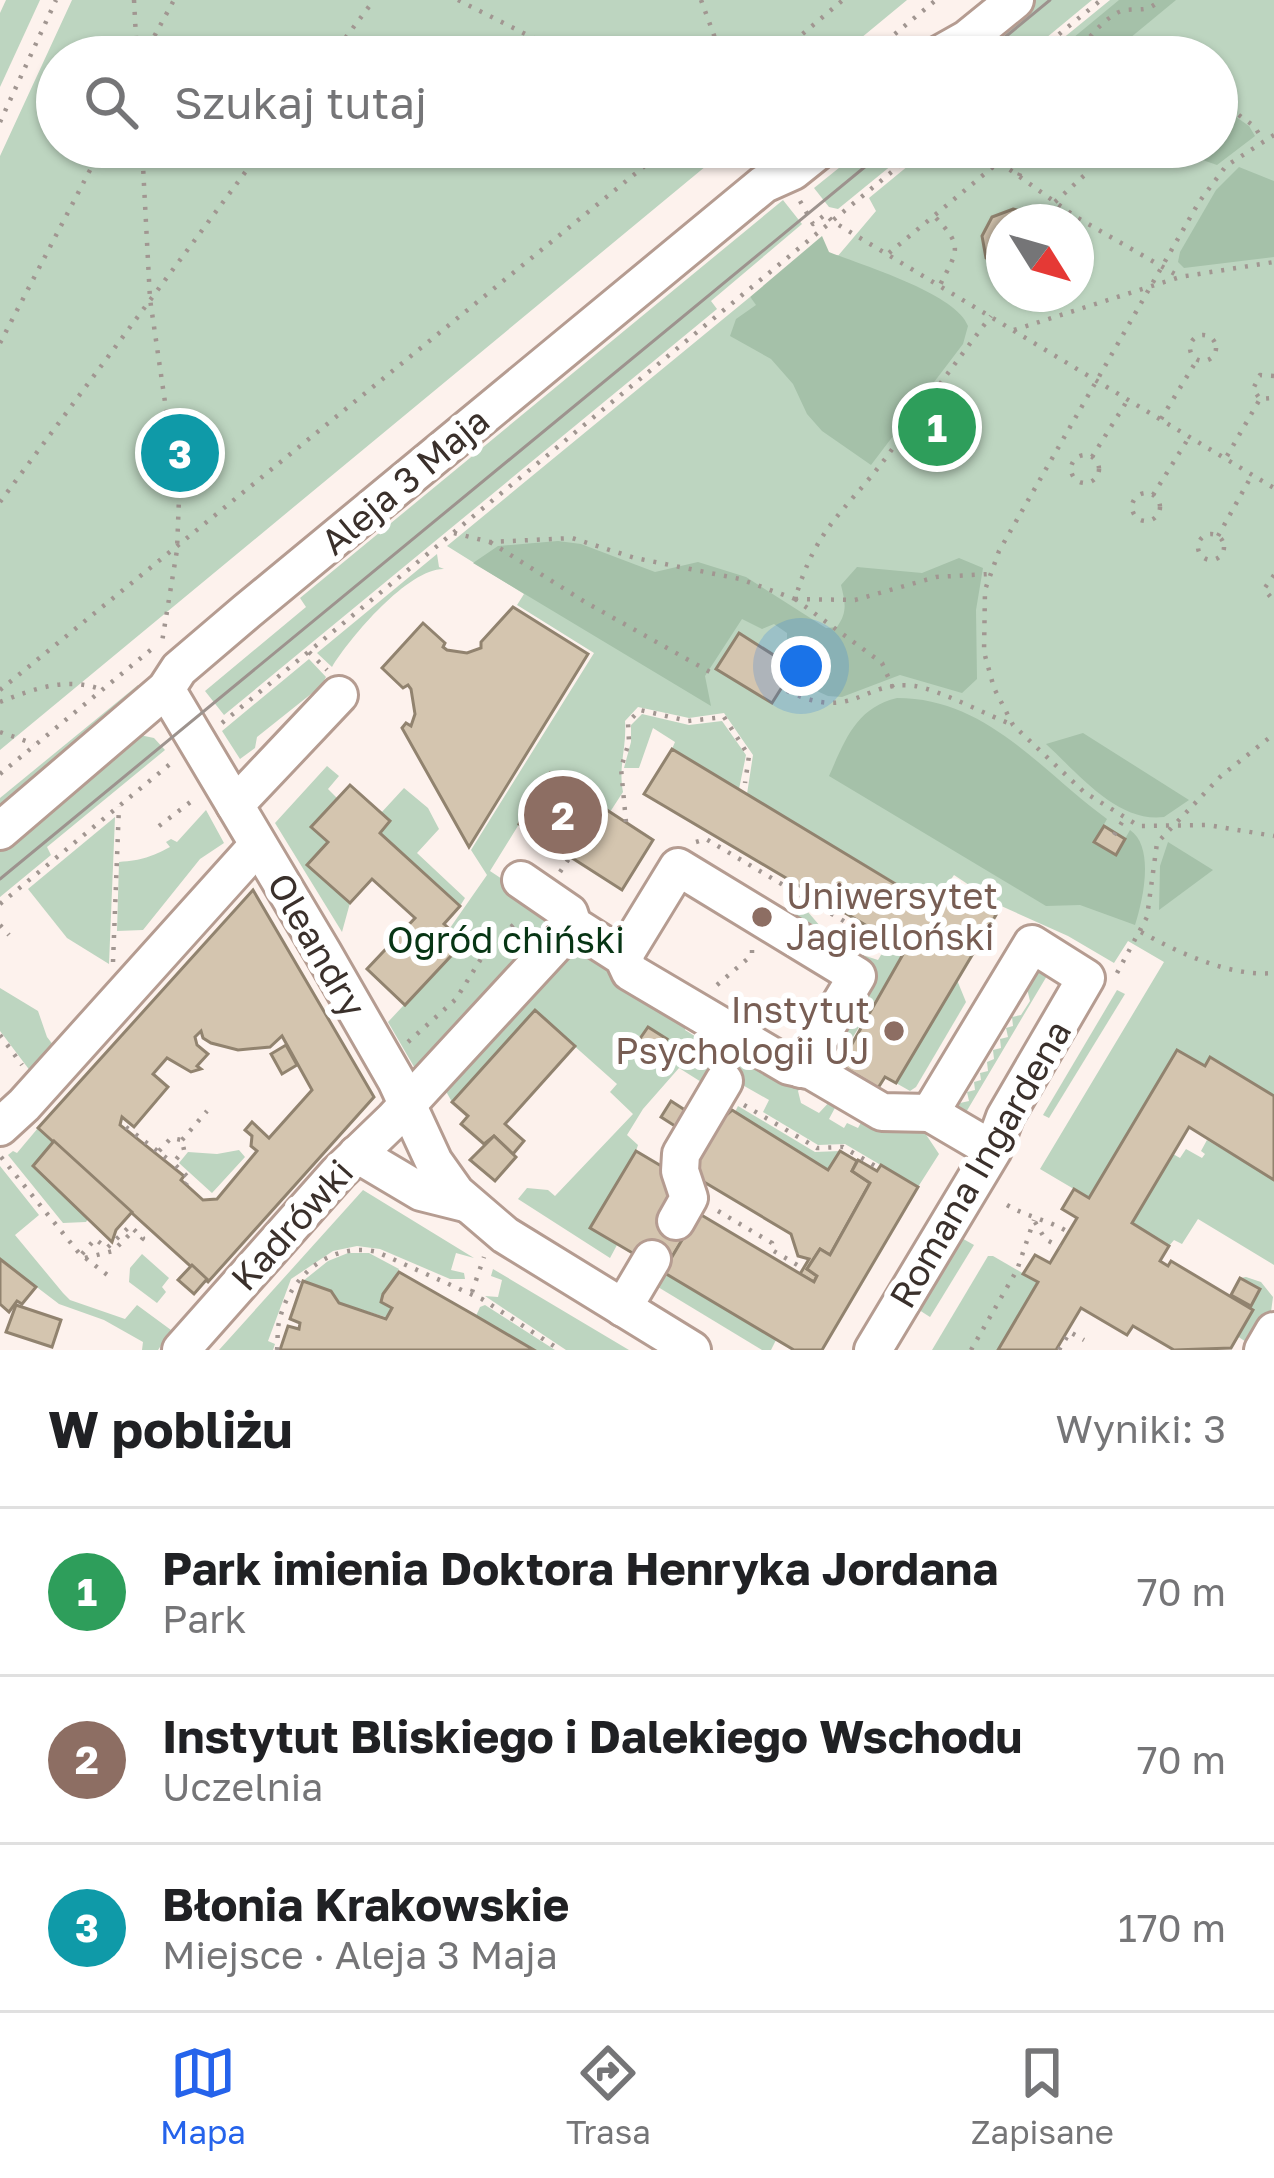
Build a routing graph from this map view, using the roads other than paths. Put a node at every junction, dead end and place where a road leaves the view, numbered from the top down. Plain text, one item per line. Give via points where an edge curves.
1 (1015, 0) edge
2 (971, 36) edge
3 (797, 168) edge
4 (334, 684) road end
5 (166, 689) junction
6 (218, 799) junction
7 (0, 831) edge
8 (258, 845) junction
9 (542, 884) road end
10 (573, 925) junction
11 (623, 957) junction
12 (801, 1069) junction
13 (721, 1085) road end
14 (408, 1105) junction
15 (930, 1113) junction
16 (0, 1127) edge
17 (993, 1150) junction
18 (357, 1154) junction
19 (465, 1203) junction
20 (682, 1210) road end
21 (652, 1259) dead end
22 (622, 1308) junction
23 (1274, 1331) edge
24 (181, 1350) edge
25 (692, 1350) edge
26 (873, 1350) edge
27 (1263, 1350) edge

1 - 2 street
3 - 5 street, Aleja 3 Maja via 764,184 247,611 179,668
4 - 6 street
5 - 6 street, Oleandry
5 - 7 street, Aleja 3 Maja
6 - 8 street, Oleandry
8 - 14 street, Oleandry
8 - 16 street
9 - 10 street
10 - 11 street
10 - 14 street, Kadrówki
11 - 12 street via 630,972
11 - 12 street via 678,867 857,976
12 - 15 street via 882,1112
13 - 20 street via 681,1154
14 - 18 street, Kadrówki
14 - 19 street, Oleandry via 434,1162
15 - 17 street
15 - 17 street, Romana Ingardena via 1032,944 1086,978
17 - 26 street, Romana Ingardena
18 - 19 street, Oleandry via 421,1192
18 - 24 street, Kadrówki
19 - 22 street, Oleandry
21 - 22 street
22 - 25 street, Oleandry
23 - 27 street

